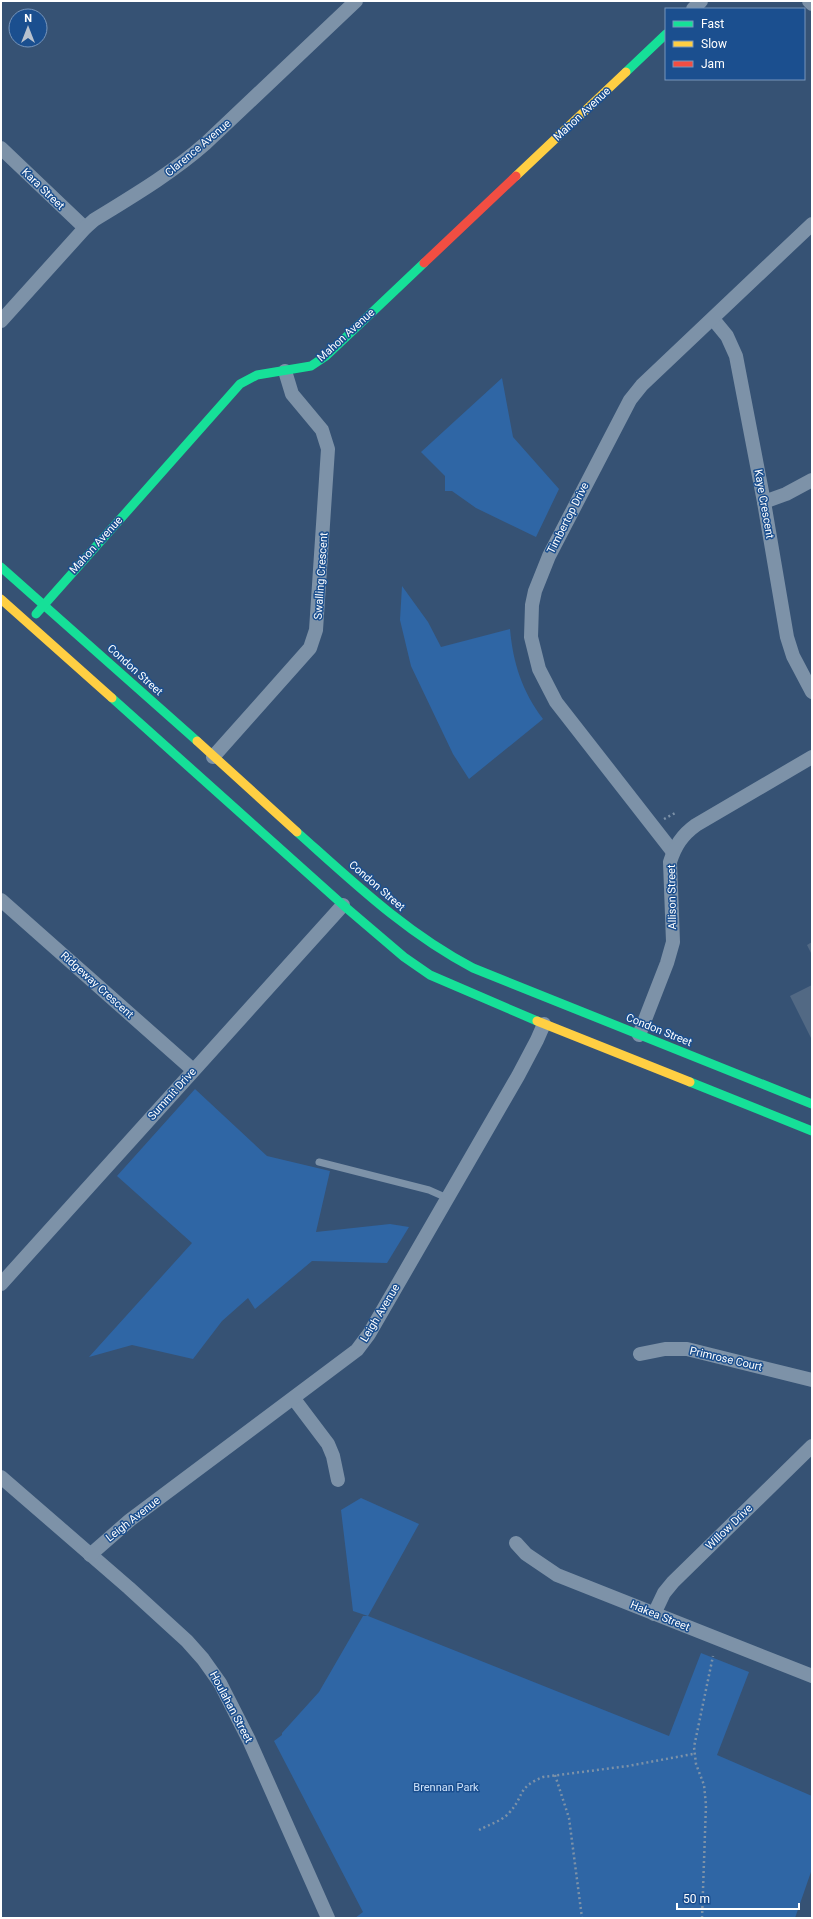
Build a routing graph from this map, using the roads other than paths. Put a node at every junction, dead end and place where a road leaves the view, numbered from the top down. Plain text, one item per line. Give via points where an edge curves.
1 (356, 1) edge
2 (809, 1) edge
3 (812, 4) edge
4 (665, 35) edge
5 (1, 148) edge
6 (812, 224) edge
7 (85, 228) junction
8 (713, 319) junction
9 (1, 321) edge
10 (285, 371) junction
11 (812, 480) edge
12 (764, 502) junction
13 (1, 567) edge
14 (1, 599) edge
15 (44, 604) junction
16 (29, 623) junction
17 (812, 692) edge
18 (213, 756) junction
19 (812, 757) edge
20 (673, 852) junction
21 (1, 900) edge
22 (343, 905) junction
23 (544, 1024) junction
24 (640, 1035) junction
25 (630, 1058) junction
26 (193, 1070) junction
27 (812, 1104) edge
28 (812, 1131) edge
29 (319, 1162) dead end
30 (447, 1198) junction
31 (1, 1284) edge
32 (640, 1354) dead end
33 (812, 1380) edge
34 (294, 1399) junction
35 (812, 1446) edge
36 (1, 1477) edge
37 (338, 1480) dead end
38 (516, 1542) dead end
39 (90, 1555) junction
40 (654, 1614) junction
41 (812, 1676) edge
42 (328, 1918) edge

1 - 7 street, Clarence Avenue via 185,161
2 - 3 street
4 - 10 main road, Mahon Avenue via 326,356 311,366
5 - 7 street, Kara Street
6 - 8 street, Timbertop Drive
7 - 9 street, Clarence Avenue
8 - 12 street, Kaye Crescent via 727,336 736,356
8 - 20 street, Timbertop Drive via 642,385 624,408 549,556 535,591 532,613 531,637 534,654 546,686
10 - 15 main road, Mahon Avenue via 257,375 240,384
10 - 18 street, Swalling Crescent via 292,394 322,430 328,449 316,630 310,648
11 - 12 street
12 - 17 street, Kaye Crescent via 787,637 793,656
13 - 15 main road, Condon Street
14 - 16 main road
15 - 16 main road, Mahon Avenue
15 - 18 main road, Condon Street
16 - 22 main road
18 - 24 main road, Condon Street via 396,920 421,939 473,968
19 - 20 street, Allison Street via 687,831
20 - 24 street, Allison Street via 670,874 673,942
21 - 26 street, Ridgeway Crescent
22 - 23 main road via 404,957 430,975
22 - 26 street, Summit Drive
23 - 25 main road
23 - 30 street, Leigh Avenue via 530,1054
24 - 25 main road
24 - 27 main road, Condon Street
25 - 28 main road
26 - 31 street, Summit Drive
29 - 30 lane via 429,1190
30 - 34 street, Leigh Avenue via 364,1342 346,1360
32 - 33 street, Primrose Court via 665,1349 687,1349
34 - 37 street via 328,1444
34 - 39 street, Leigh Avenue via 130,1520
35 - 40 street, Willow Drive via 673,1582 664,1593
36 - 39 street, Houlahan Street
38 - 40 street, Hakea Street via 531,1558 556,1574
39 - 42 street, Houlahan Street via 187,1641 212,1671 249,1740
40 - 41 street, Hakea Street

